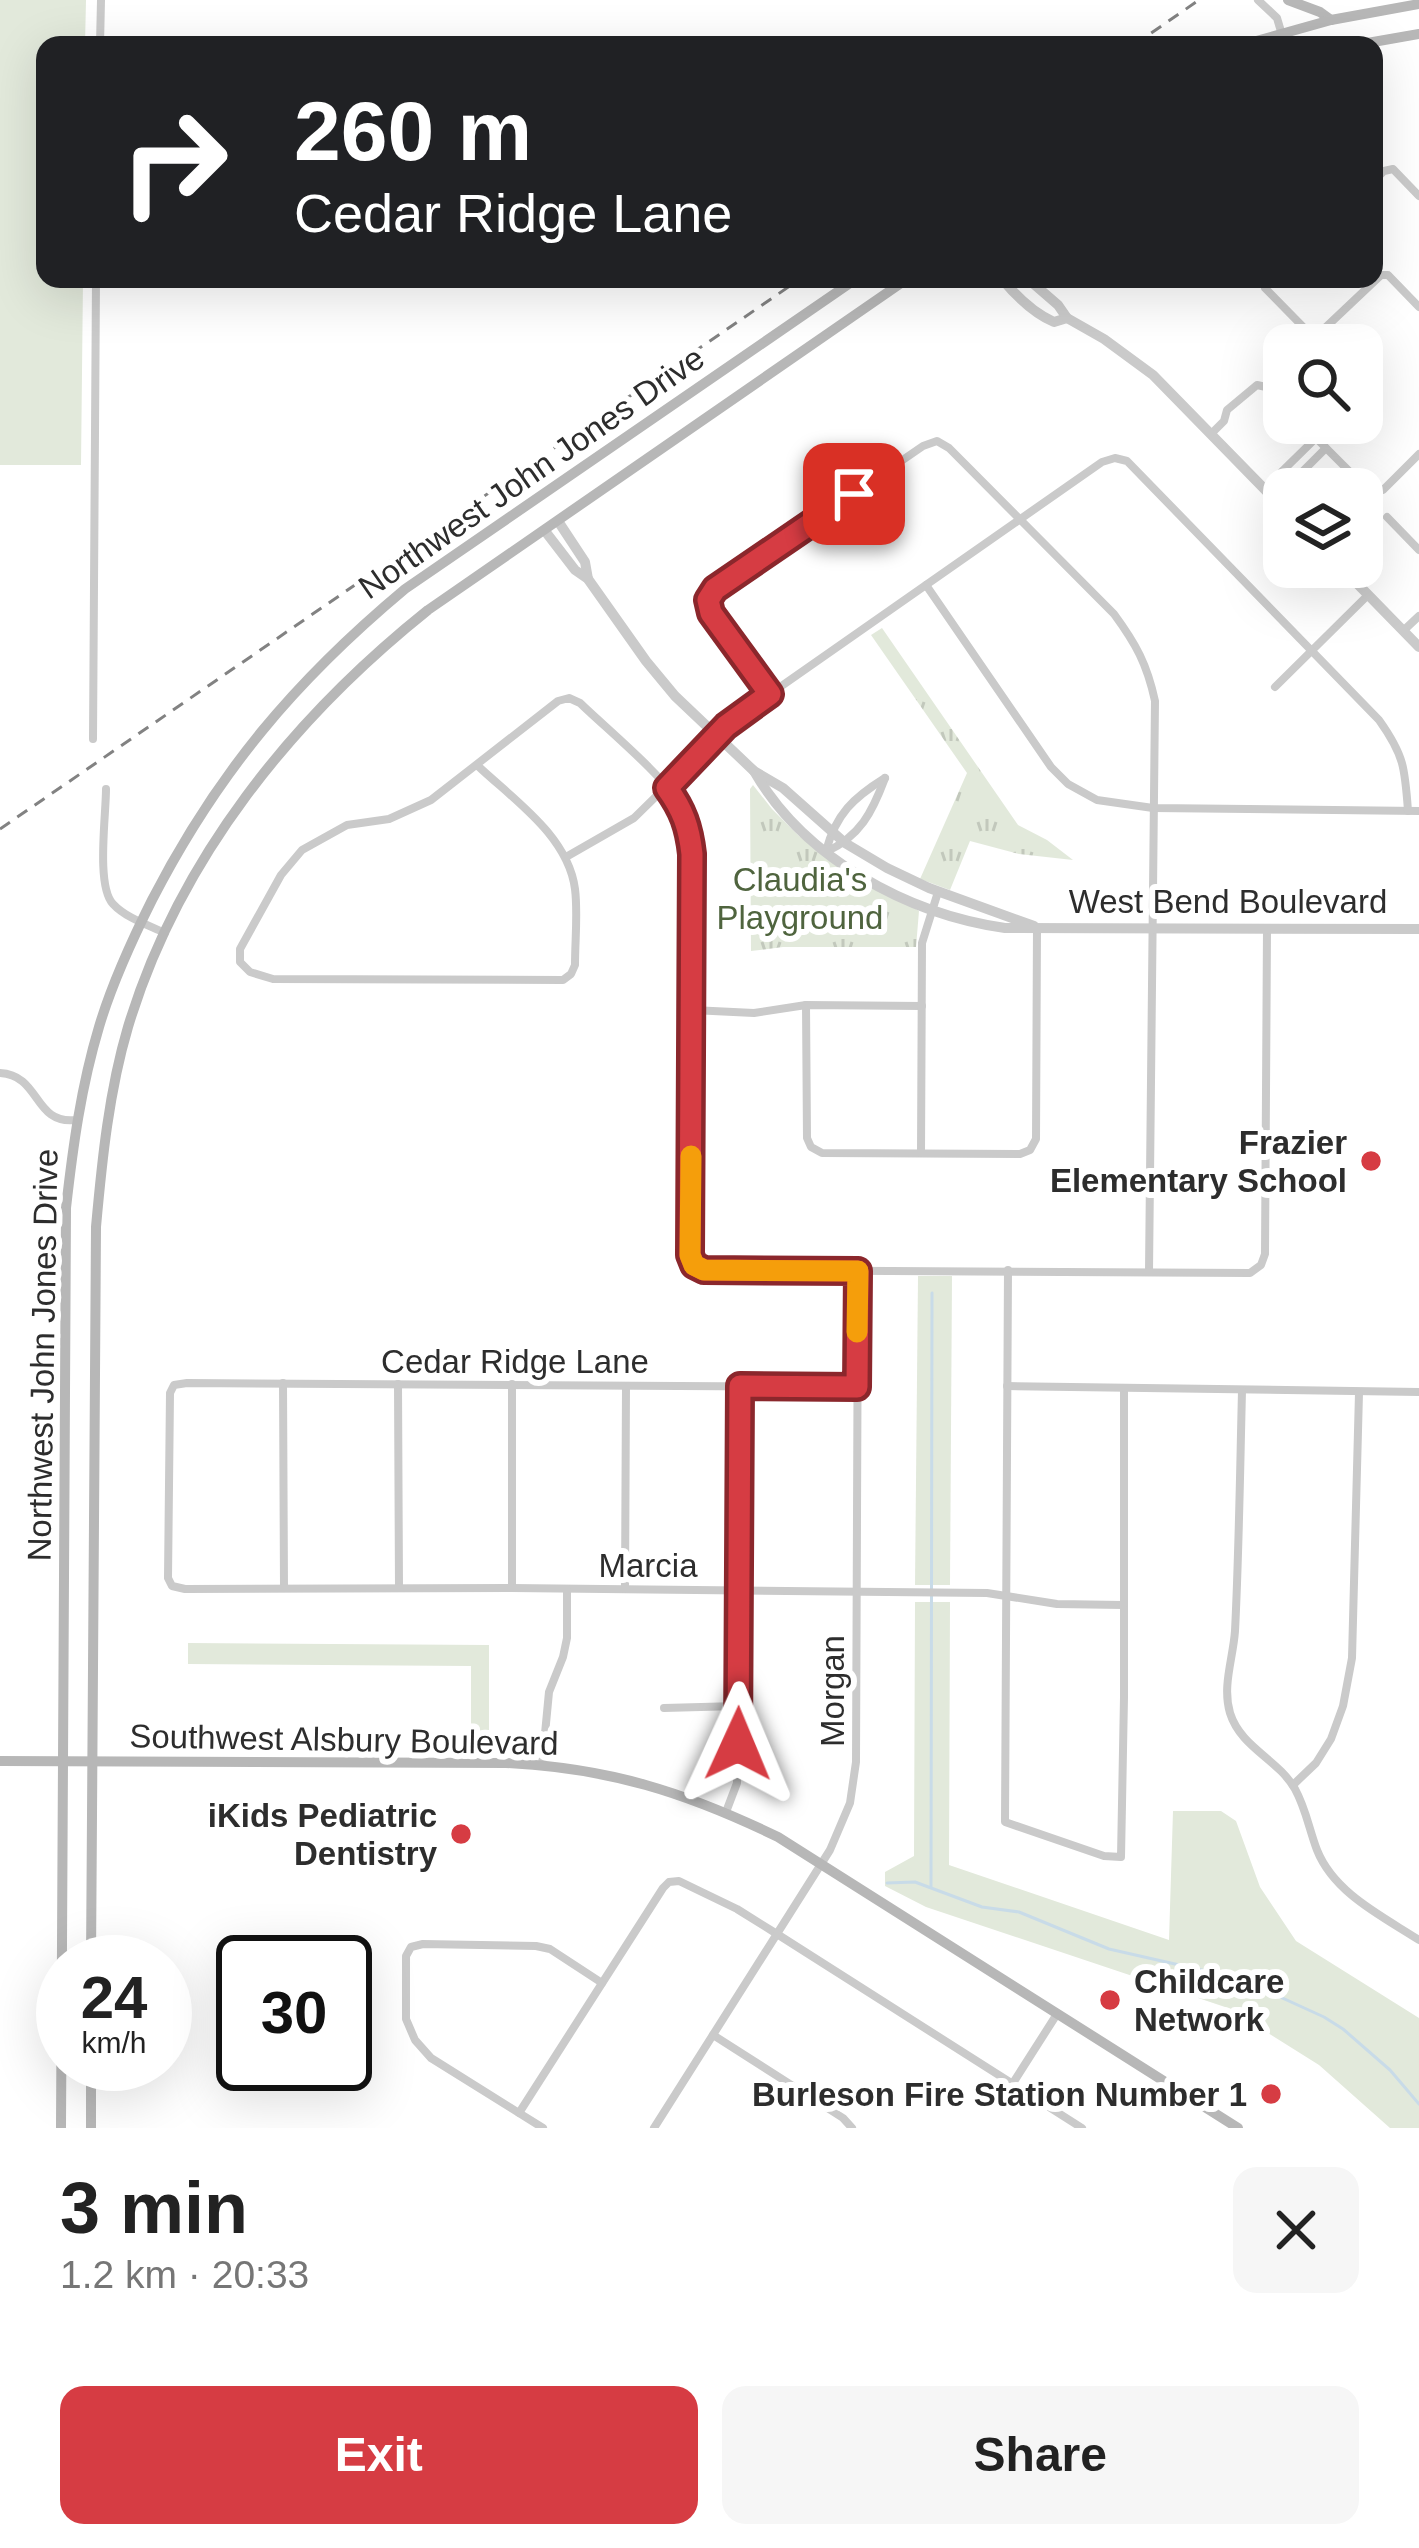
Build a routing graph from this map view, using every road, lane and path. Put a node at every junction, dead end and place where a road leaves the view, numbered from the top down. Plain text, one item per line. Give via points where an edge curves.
1 (101, 0) edge
2 (1258, 0) edge
3 (1288, 0) edge
4 (1419, 4) edge
5 (1330, 20) junction
6 (1419, 34) edge
7 (100, 36) edge
8 (1283, 36) edge
9 (1291, 36) edge
10 (1383, 40) edge
11 (1383, 172) edge
12 (1419, 196) edge
13 (1383, 275) edge
14 (96, 288) edge
15 (843, 288) edge
16 (894, 288) edge
17 (1010, 288) edge
18 (1038, 288) edge
19 (1264, 288) edge
20 (1368, 288) edge
21 (1419, 307) edge
22 (1067, 318) junction
23 (1295, 324) edge
24 (1330, 324) edge
25 (1263, 386) edge
26 (1211, 434) junction
27 (1310, 444) edge
28 (1322, 444) edge
29 (1326, 448) junction
30 (1419, 454) edge
31 (1285, 468) edge
32 (1308, 468) edge
33 (1263, 488) edge
34 (1387, 517) dead end
35 (1019, 520) junction
36 (558, 521) junction
37 (545, 531) junction
38 (1416, 542) edge
39 (588, 579) junction
40 (926, 585) junction
41 (1360, 588) edge
42 (1367, 595) junction
43 (1419, 616) edge
44 (1403, 631) junction
45 (1417, 641) edge
46 (1312, 650) junction
47 (1275, 687) dead end
48 (770, 694) junction
49 (717, 736) junction
50 (93, 739) dead end
51 (478, 766) junction
52 (754, 771) junction
53 (667, 788) junction
54 (106, 789) dead end
55 (1153, 808) junction
56 (1413, 811) edge
57 (832, 831) junction
58 (845, 843) junction
59 (826, 852) junction
60 (566, 857) junction
61 (938, 892) junction
62 (931, 909) junction
63 (141, 922) junction
64 (1037, 927) junction
65 (1152, 928) junction
66 (1267, 929) junction
67 (1419, 929) edge
68 (165, 933) junction
69 (806, 1005) junction
70 (922, 1006) junction
71 (692, 1010) junction
72 (0, 1073) edge
73 (76, 1120) junction
74 (921, 1154) junction
75 (1008, 1270) junction
76 (858, 1271) junction
77 (1149, 1271) junction
78 (64, 1345) junction
79 (95, 1345) junction
80 (283, 1384) junction
81 (398, 1384) junction
82 (512, 1384) junction
83 (626, 1386) junction
84 (740, 1386) junction
85 (1007, 1386) junction
86 (857, 1387) junction
87 (1124, 1390) junction
88 (1242, 1391) junction
89 (1419, 1392) edge
90 (1360, 1393) junction
91 (172, 1586) joint
92 (284, 1588) junction
93 (399, 1588) junction
94 (512, 1588) junction
95 (567, 1589) junction
96 (625, 1589) junction
97 (739, 1590) junction
98 (856, 1592) junction
99 (1006, 1596) junction
100 (1123, 1605) junction
101 (738, 1706) junction
102 (664, 1708) dead end
103 (0, 1761) edge
104 (91, 1761) junction
105 (62, 1762) junction
106 (542, 1765) junction
107 (1293, 1785) junction
108 (726, 1812) junction
109 (822, 1864) junction
110 (777, 1934) junction
111 (91, 1935) edge
112 (1419, 1940) edge
113 (602, 1983) junction
114 (1057, 2014) junction
115 (713, 2035) junction
116 (1012, 2084) junction
117 (91, 2091) edge
118 (519, 2113) junction
119 (61, 2128) edge
120 (91, 2128) edge
121 (543, 2128) edge
122 (654, 2128) edge
123 (852, 2128) edge
124 (1082, 2128) edge
125 (1238, 2128) edge

1 - 7 street
2 - 8 street
3 - 5 main road
4 - 5 main road
5 - 9 main road
6 - 10 main road
11 - 12 street via 1393,169
13 - 21 street
14 - 50 street
15 - 63 main road, Northwest John Jones Drive via 358,628 225,777
16 - 36 main road, Northwest John Jones Drive
17 - 22 street via 1045,318
18 - 22 street
19 - 23 street
20 - 24 street
22 - 26 street via 1154,375
25 - 26 street via 1239,398
26 - 33 street
27 - 31 street
28 - 29 street
29 - 30 street via 1375,493
29 - 32 street
34 - 38 street
35 - 40 street
35 - 46 street via 1102,462 1127,461
35 - 48 street via 937,441 715,589 711,613
35 - 55 street via 1135,642 1155,701
36 - 37 main road, Northwest John Jones Drive
36 - 39 street, West Bend Boulevard via 586,562
37 - 39 street, West Bend Boulevard
37 - 68 main road, Northwest John Jones Drive via 428,610 326,700 246,794
39 - 49 street, West Bend Boulevard via 646,661
40 - 48 street
40 - 55 street via 1068,784 1096,800
41 - 42 street
42 - 44 street
42 - 46 street
43 - 44 street
44 - 45 street
46 - 47 street
46 - 56 street via 1395,743
48 - 49 street
49 - 52 street, West Bend Boulevard
49 - 53 street
51 - 53 street via 569,698
51 - 60 street
51 - 60 street via 410,811 347,825 302,850 281,874 240,962 273,979 563,980 575,964 575,892
52 - 57 street, West Bend Boulevard
52 - 59 street, West Bend Boulevard via 771,801
53 - 60 street via 634,818
53 - 71 street via 683,809 691,842
54 - 63 street via 104,888 111,903
55 - 56 street
55 - 65 street
57 - 58 street, West Bend Boulevard
57 - 58 street via 859,795 885,778 874,808
57 - 59 street
58 - 59 street
58 - 61 street, West Bend Boulevard
59 - 62 street, West Bend Boulevard
61 - 62 street
61 - 64 street, West Bend Boulevard
62 - 64 street, West Bend Boulevard via 991,926
62 - 70 street
63 - 68 street
63 - 73 main road, Northwest John Jones Drive via 100,1022
64 - 65 street, West Bend Boulevard
64 - 74 street via 1036,1139 1020,1154
65 - 66 street, West Bend Boulevard
65 - 77 street
66 - 67 street, West Bend Boulevard
66 - 77 street via 1262,1265 1250,1273
68 - 79 main road, Northwest John Jones Drive via 127,1032 110,1112 96,1227
69 - 70 street
69 - 71 street
69 - 74 street via 812,1147
70 - 74 street
71 - 76 street via 694,1265
72 - 73 street via 24,1080 46,1112
73 - 78 main road, Northwest John Jones Drive
75 - 76 street
75 - 77 street
75 - 85 street
76 - 86 street, Morgan
78 - 79 main road
78 - 105 main road, Northwest John Jones Drive
79 - 104 main road, Northwest John Jones Drive
80 - 81 street, Cedar Ridge Lane
80 - 91 street, Cedar Ridge Lane via 174,1384
80 - 92 street
81 - 82 street, Cedar Ridge Lane
81 - 93 street
82 - 83 street, Cedar Ridge Lane
82 - 94 street
83 - 84 street, Cedar Ridge Lane
83 - 96 street
84 - 86 street, Cedar Ridge Lane
84 - 97 street
85 - 87 street
85 - 99 street
86 - 98 street, Morgan
87 - 88 street
87 - 100 street
88 - 90 street
88 - 107 street via 1226,1691 1243,1738
89 - 90 street
90 - 107 street via 1352,1658 1331,1739
91 - 92 street, Marcia
92 - 93 street, Marcia
93 - 94 street, Marcia
94 - 95 street, Marcia
95 - 96 street, Marcia
95 - 106 street via 567,1638 549,1692
96 - 97 street, Marcia
97 - 98 street, Marcia
97 - 101 street
98 - 99 street, Marcia
98 - 109 street, Morgan via 856,1762 850,1803
99 - 100 street, Marcia
99 - 100 street via 1005,1822 1121,1857
101 - 102 street
101 - 108 street via 737,1783
103 - 105 main road, Southwest Alsbury Boulevard
104 - 105 main road, Southwest Alsbury Boulevard
104 - 106 main road, Southwest Alsbury Boulevard
104 - 111 main road, Northwest John Jones Drive
105 - 119 main road, Northwest John Jones Drive
106 - 108 main road, Southwest Alsbury Boulevard via 636,1780
107 - 112 street via 1334,1877
108 - 109 main road, Southwest Alsbury Boulevard
109 - 110 street, Morgan
109 - 114 main road, Southwest Alsbury Boulevard
110 - 113 street via 669,1882
110 - 115 street, Morgan
110 - 116 street
113 - 118 street
113 - 118 street via 536,1946 411,1947 406,2019 415,2040
114 - 116 street
114 - 125 main road, Southwest Alsbury Boulevard
115 - 122 street, Morgan
115 - 123 street
116 - 124 street
117 - 120 main road
118 - 121 street

